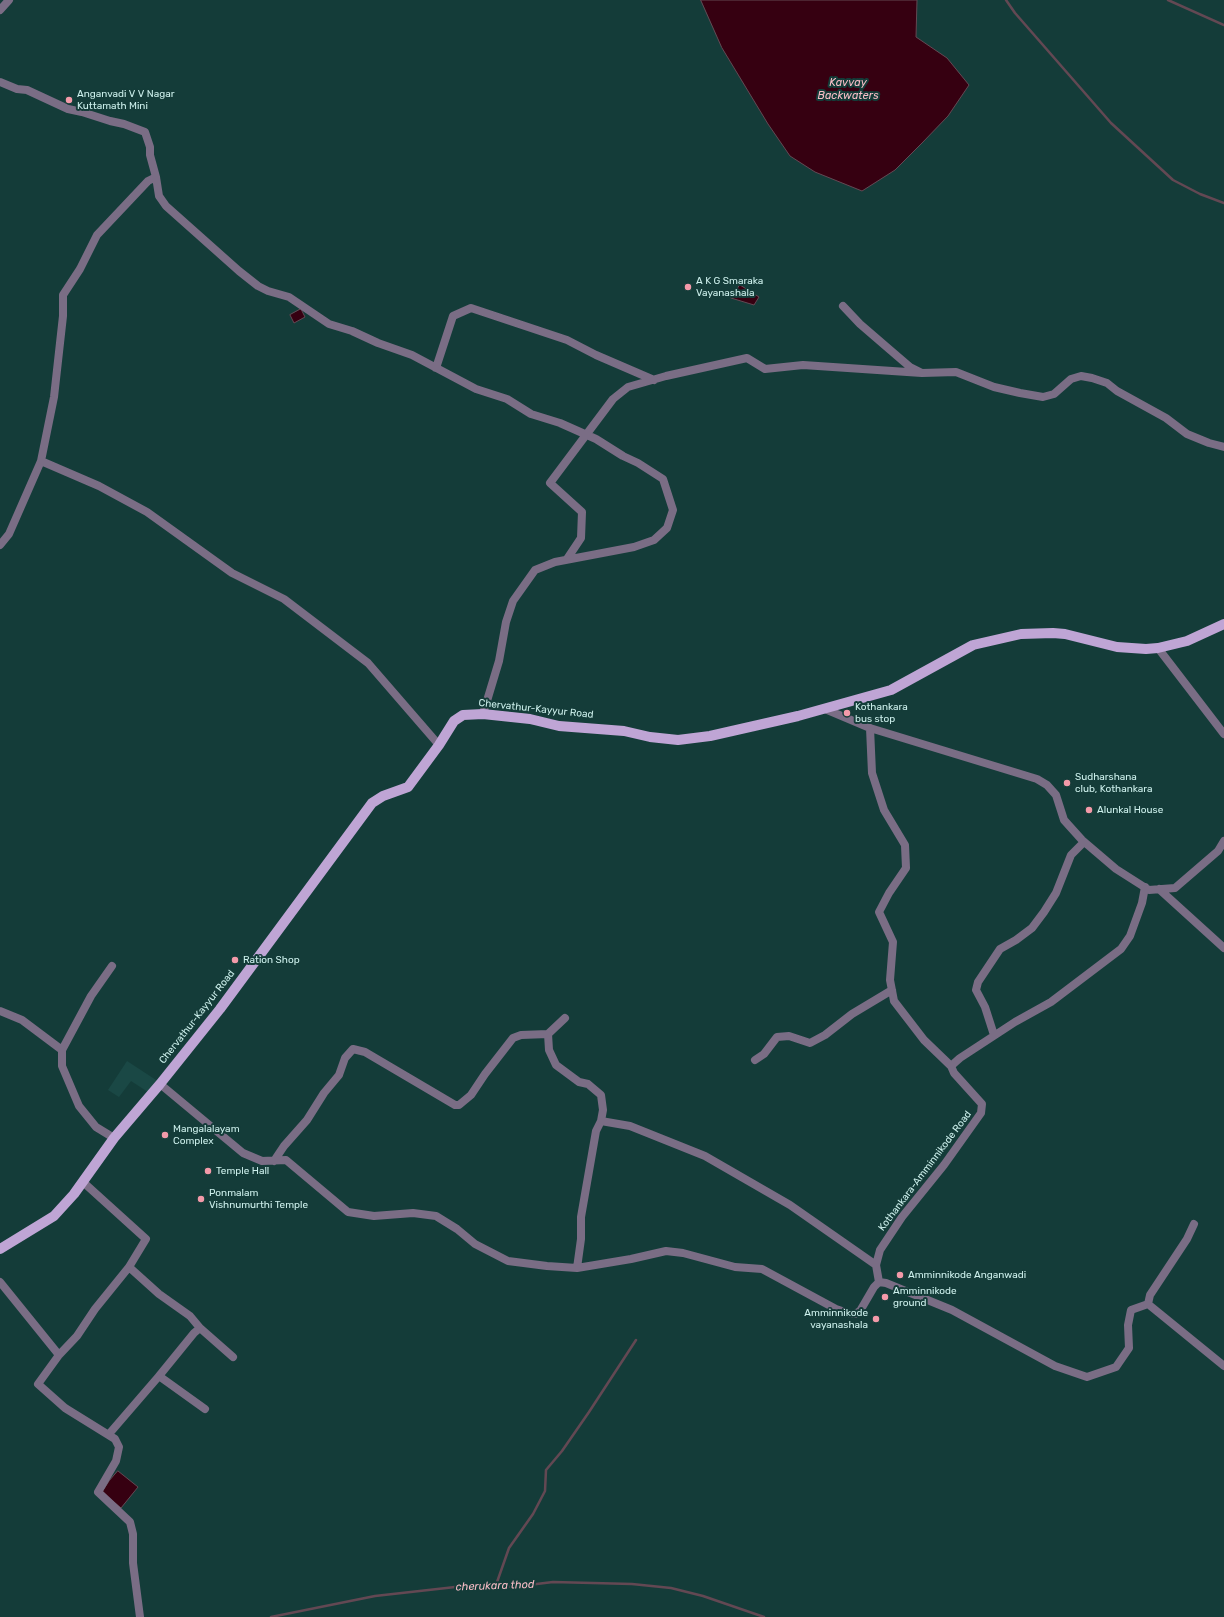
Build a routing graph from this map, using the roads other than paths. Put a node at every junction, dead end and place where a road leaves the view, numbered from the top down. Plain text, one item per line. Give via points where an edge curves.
1 (9, 0) edge
2 (0, 10) edge
3 (0, 82) edge
4 (156, 177) junction
5 (843, 306) dead end
6 (436, 368) junction
7 (922, 373) junction
8 (654, 380) junction
9 (586, 435) junction
10 (1224, 447) edge
11 (41, 461) junction
12 (0, 545) edge
13 (567, 559) junction
14 (1224, 624) edge
15 (1158, 648) junction
16 (825, 709) junction
17 (483, 714) junction
18 (870, 728) junction
19 (1224, 734) edge
20 (439, 745) junction
21 (1224, 841) edge
22 (1084, 842) junction
23 (1222, 850) edge
24 (1145, 887) junction
25 (1159, 889) junction
26 (1224, 948) edge
27 (112, 966) dead end
28 (892, 990) junction
29 (0, 1011) edge
30 (565, 1018) dead end
31 (548, 1034) junction
32 (994, 1035) junction
33 (62, 1050) junction
34 (755, 1060) dead end
35 (951, 1066) junction
36 (160, 1084) junction
37 (601, 1121) junction
38 (114, 1138) junction
39 (274, 1160) junction
40 (83, 1182) junction
41 (1194, 1224) dead end
42 (0, 1249) edge
43 (876, 1265) junction
44 (129, 1267) junction
45 (577, 1268) junction
46 (0, 1282) edge
47 (879, 1282) junction
48 (1148, 1304) junction
49 (200, 1328) junction
50 (59, 1356) junction
51 (233, 1357) dead end
52 (1224, 1366) edge
53 (159, 1376) junction
54 (205, 1409) dead end
55 (109, 1434) junction
56 (140, 1617) edge

1 - 2 street
3 - 4 street via 27,90 68,109 146,132
4 - 6 street via 159,196 166,206 258,286 268,292 289,297 329,324 401,350
4 - 11 street via 148,181 97,235 63,295 54,397
5 - 7 street via 894,354
6 - 8 street via 453,316 471,308 567,340
6 - 9 street via 476,389 507,399 531,414
7 - 8 street via 803,365 765,369 747,358
7 - 10 street via 956,372 994,387 1043,397 1054,394 1071,379 1081,376 1092,378 1107,383 1192,436
8 - 9 street via 628,387 613,399
9 - 13 street via 550,483 582,512 581,538
9 - 13 street via 663,479 673,510 668,528 654,540 634,547
11 - 12 street via 9,534
11 - 20 street via 99,486 147,512 232,574 284,599 368,662
13 - 17 street via 535,570 513,602
14 - 15 main road, Chervathur-Kayyur Road via 1188,641
15 - 16 main road, Chervathur-Kayyur Road via 1117,647 1065,634 1021,634 973,645 891,690
15 - 19 street
16 - 17 main road, Chervathur-Kayyur Road via 710,736 678,740
16 - 18 street
17 - 20 main road, Chervathur-Kayyur Road via 463,715 454,721
18 - 22 street via 1037,779 1056,795 1064,820
18 - 28 street via 872,774 884,810 905,845 906,868 878,912 893,942 890,980
20 - 36 main road, Chervathur-Kayyur Road via 408,787 372,803 220,1009
21 - 23 street
22 - 24 street via 1116,869
22 - 32 street via 1071,855 1056,893 1032,928 1000,949 978,982 976,990 985,1007
23 - 25 street via 1175,888
24 - 25 street via 1149,890
24 - 32 street via 1130,936 1121,949 1051,1002
25 - 26 street
27 - 33 street via 91,996
28 - 34 street via 810,1043 789,1036 777,1037 764,1054
28 - 35 street via 894,1001 912,1027
29 - 33 street via 22,1020
30 - 31 street
31 - 37 street via 549,1050 556,1064 601,1095
31 - 39 street via 521,1035 513,1038 471,1095 459,1105 365,1052 353,1049 344,1058 339,1075 307,1120
32 - 35 street
33 - 38 street via 62,1066 79,1106 96,1127
35 - 43 street, Kothankara-Amminnikode Road via 954,1073 982,1104 980,1113 944,1165 902,1217 880,1250
36 - 38 main road, Chervathur-Kayyur Road
36 - 39 street via 243,1153 262,1161
37 - 43 street via 630,1126 705,1156 790,1205
37 - 45 street via 596,1131 581,1217
38 - 40 main road, Chervathur-Kayyur Road
39 - 45 street via 286,1160 348,1212 374,1216 413,1213 436,1216 475,1244 508,1261
40 - 42 main road, Chervathur-Kayyur Road via 54,1216
40 - 44 street via 146,1239
41 - 48 street via 1150,1295
43 - 47 street, Kothankara-Amminnikode Road
44 - 49 street via 159,1294 190,1316
44 - 50 street
45 - 47 street via 666,1251 683,1253 735,1267 762,1269 836,1309 851,1314 860,1311
46 - 50 street
47 - 48 street via 952,1310 1055,1366 1087,1377 1116,1366 1128,1348 1131,1310
48 - 52 street
49 - 51 street
49 - 53 street
50 - 55 street via 38,1384 66,1408
53 - 54 street
53 - 55 street
55 - 56 street via 119,1447 116,1461 98,1492 130,1522

